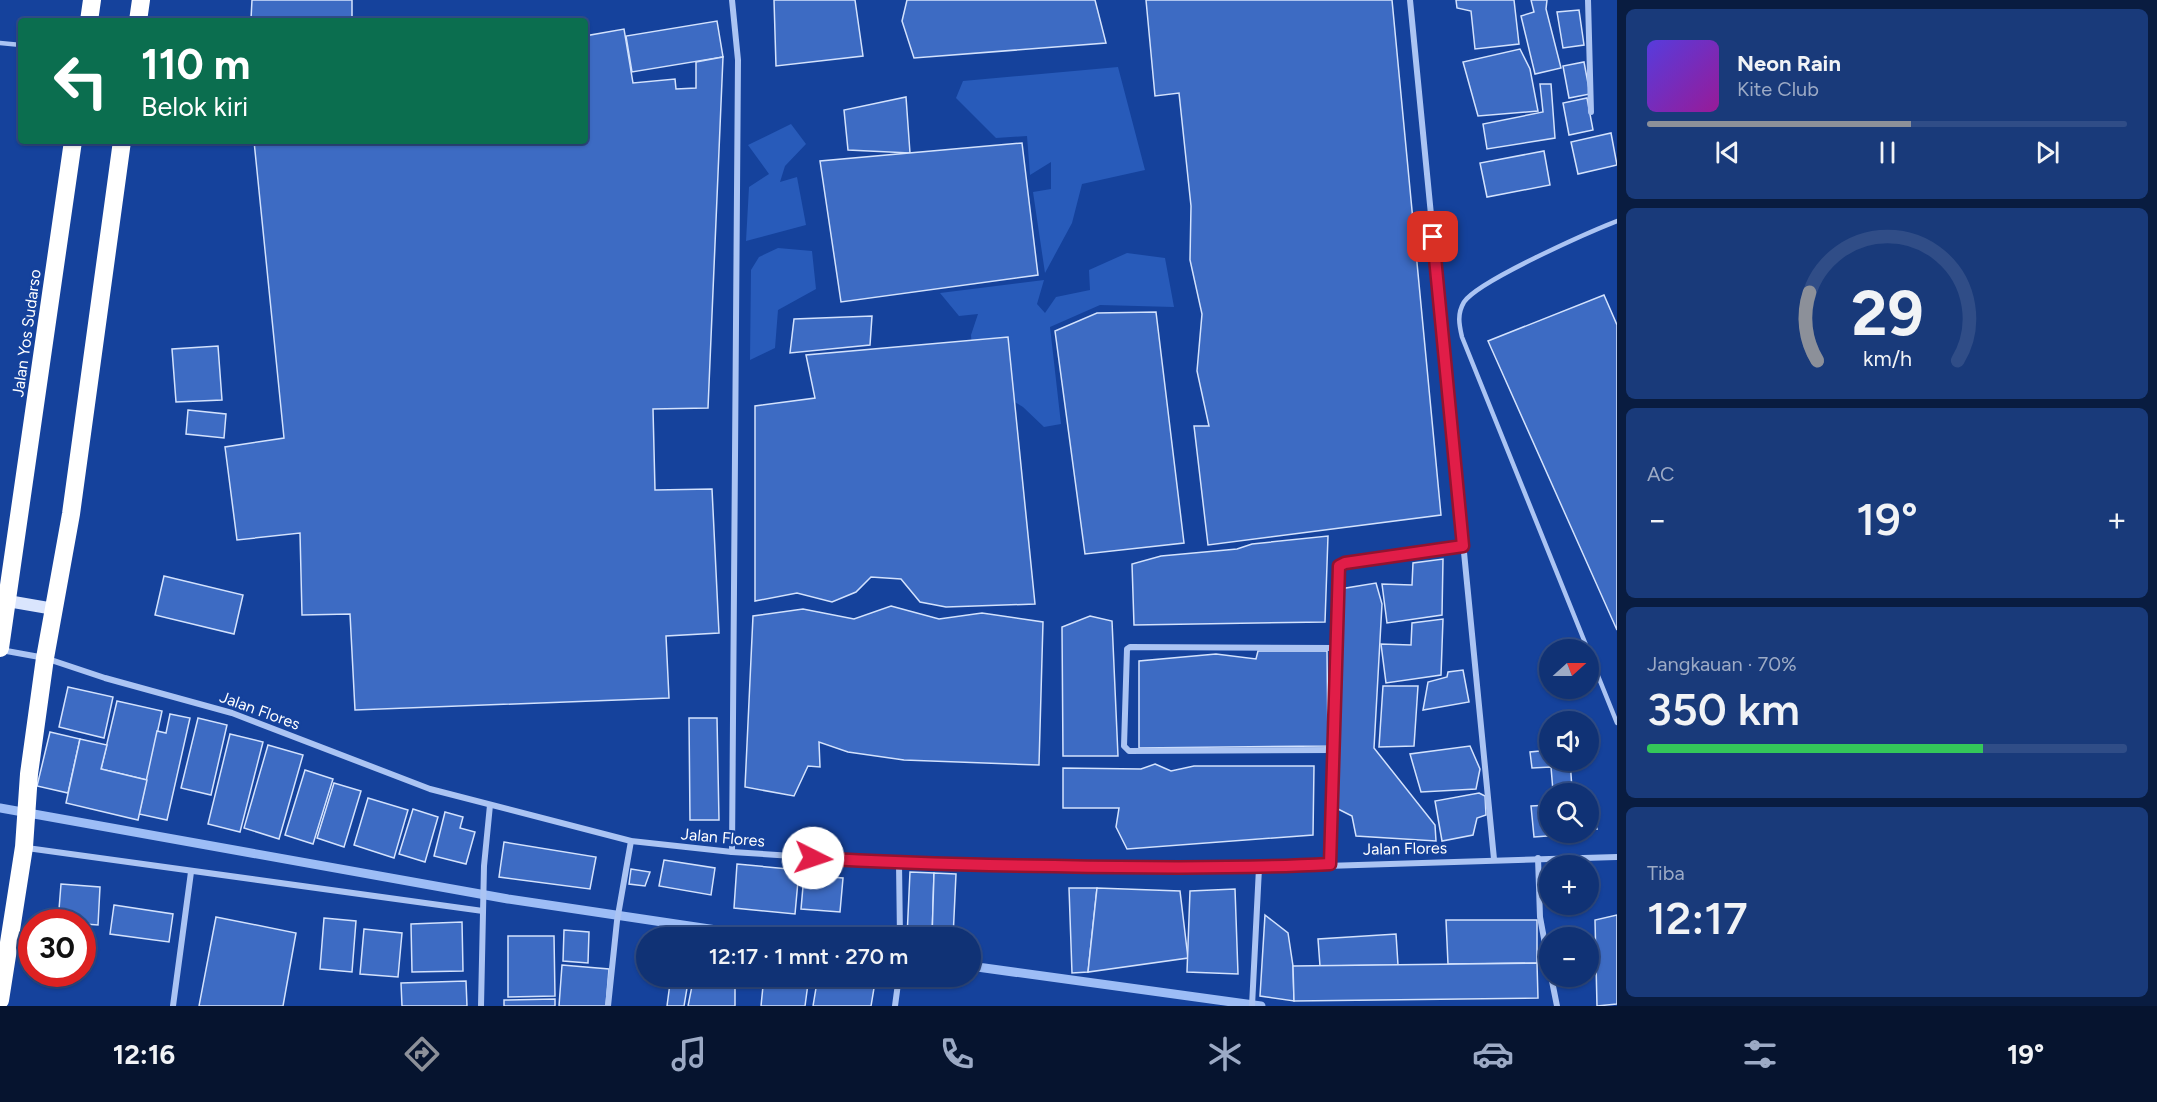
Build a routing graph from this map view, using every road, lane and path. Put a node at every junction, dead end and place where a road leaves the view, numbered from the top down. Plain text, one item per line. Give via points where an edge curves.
1 (92, 0) edge
2 (141, 0) edge
3 (732, 0) edge
4 (1410, 0) edge
5 (1588, 0) edge
6 (89, 18) edge
7 (138, 18) edge
8 (0, 42) edge
9 (18, 45) edge
10 (1591, 112) dead end
11 (73, 144) edge
12 (122, 144) edge
13 (1617, 221) edge
14 (1463, 546) junction
15 (4, 600) edge
16 (54, 609) junction
17 (1584, 639) edge
18 (1336, 648) junction
19 (0, 649) edge
20 (45, 658) junction
21 (1599, 678) edge
22 (1617, 723) edge
23 (1333, 750) junction
24 (490, 805) junction
25 (631, 841) junction
26 (24, 843) junction
27 (732, 852) junction
28 (1599, 857) edge
29 (1617, 857) edge
30 (1539, 858) edge
31 (1494, 859) junction
32 (899, 863) junction
33 (1330, 864) junction
34 (1259, 868) junction
35 (191, 872) junction
36 (483, 911) junction
37 (900, 927) edge
38 (897, 987) edge
39 (1553, 987) edge
40 (0, 1000) edge
41 (173, 1006) edge
42 (481, 1006) edge
43 (608, 1006) edge
44 (896, 1006) edge
45 (1252, 1006) edge
46 (1552, 1006) edge
47 (1557, 1006) edge

1 - 6 highway
2 - 7 highway
3 - 27 street via 738,72
4 - 14 street
5 - 10 street
8 - 9 lane
11 - 15 highway, Jalan Yos Sudarso
12 - 16 highway
13 - 17 lane via 1486,283 1466,299 1458,317 1462,337
14 - 18 street via 1339,566
14 - 31 street
15 - 16 street
15 - 19 highway, Jalan Yos Sudarso
16 - 20 highway
18 - 23 street
18 - 23 street via 1130,647 1124,746 1130,751
19 - 20 street, Jalan Flores
20 - 24 street, Jalan Flores via 232,713 430,789
20 - 26 highway
21 - 22 lane
23 - 33 street
24 - 25 street, Jalan Flores
24 - 36 street
25 - 27 street, Jalan Flores
25 - 43 street
26 - 35 street
26 - 40 highway
27 - 32 street, Jalan Flores
28 - 29 street, Jalan Flores
30 - 31 street, Jalan Flores
31 - 33 street, Jalan Flores
32 - 34 street, Jalan Flores
32 - 37 street
33 - 34 street, Jalan Flores
34 - 45 street
35 - 36 street
35 - 41 street
36 - 42 street
38 - 44 street
39 - 47 street
46 - 47 street

